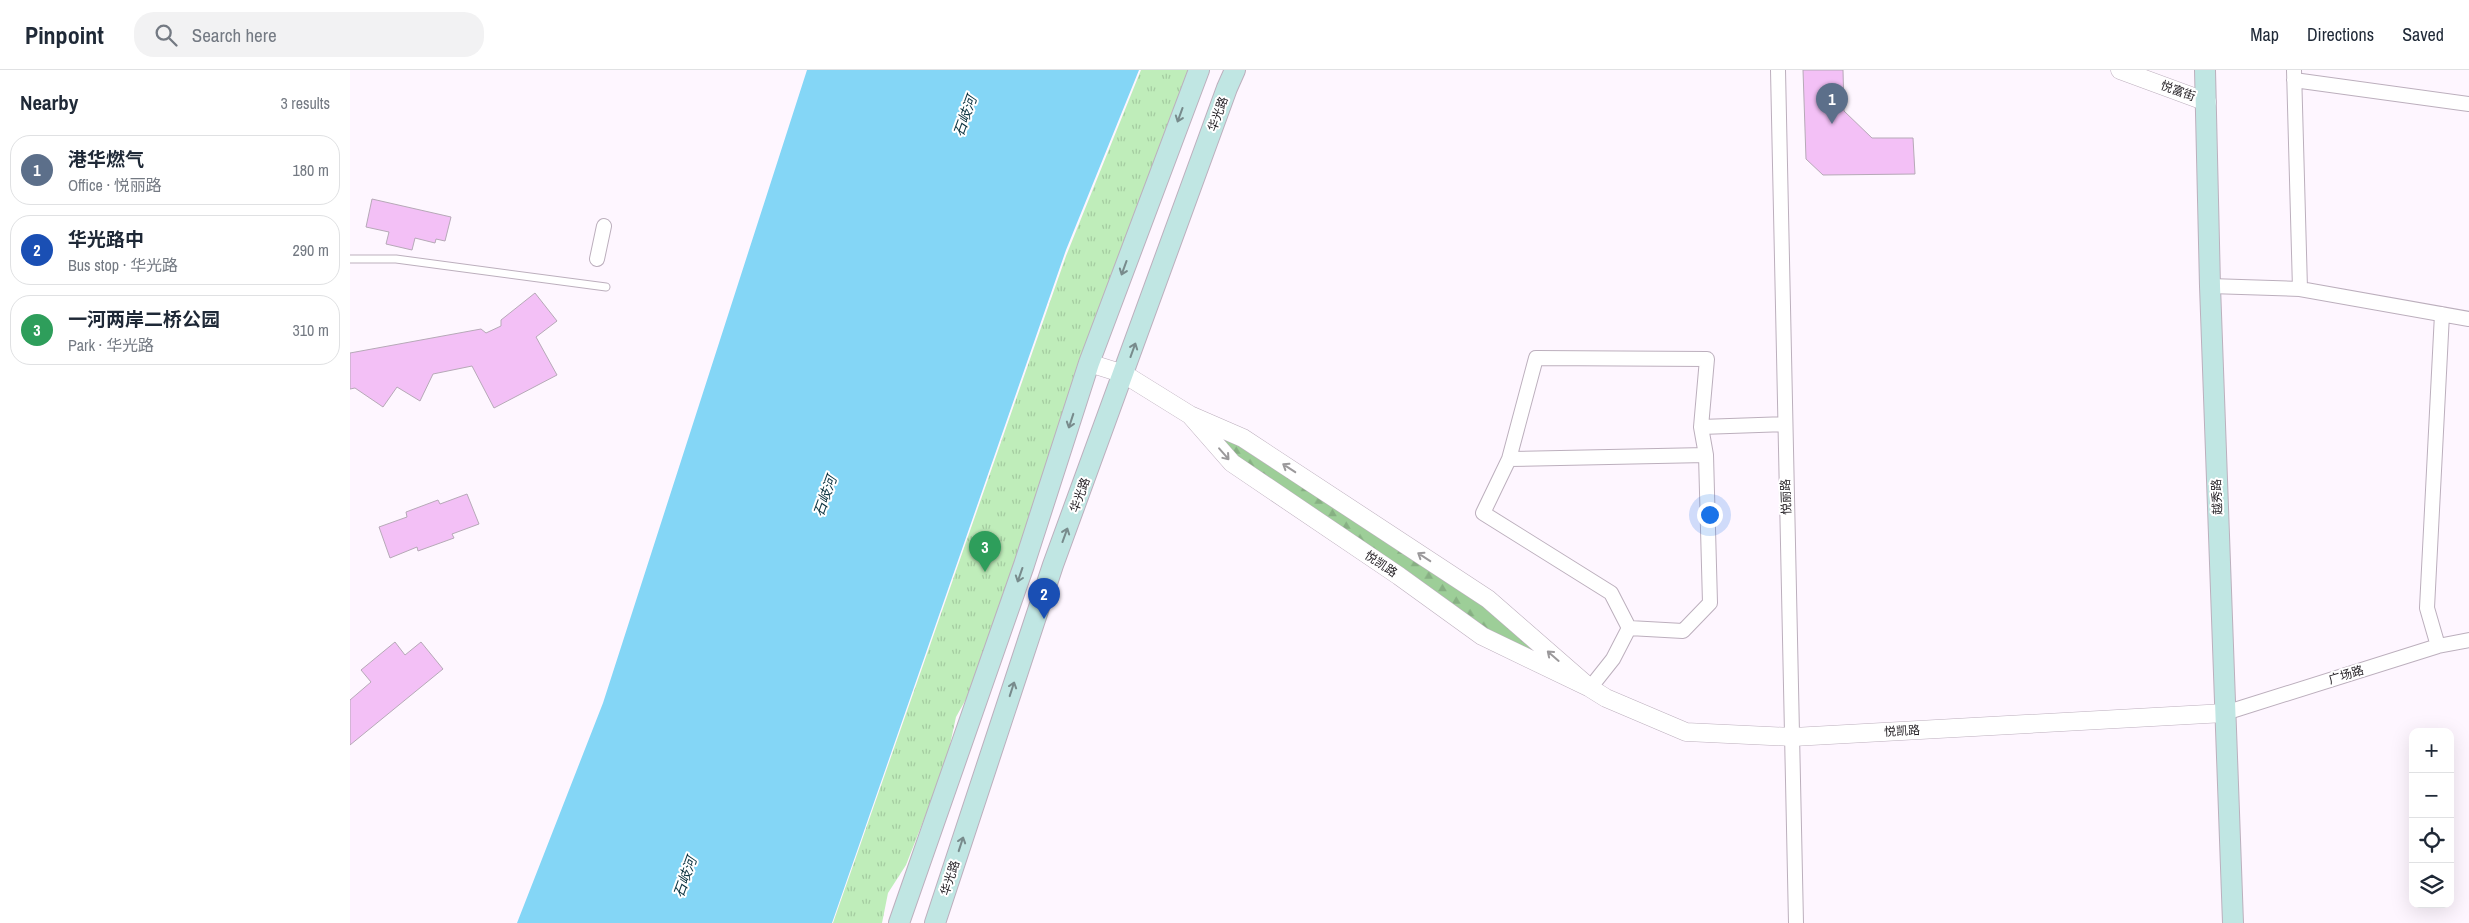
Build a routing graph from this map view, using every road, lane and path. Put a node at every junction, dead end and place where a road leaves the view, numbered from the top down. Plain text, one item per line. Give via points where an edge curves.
1 (1199, 70) edge
2 (1236, 70) edge
3 (1778, 70) edge
4 (2120, 70) edge
5 (2205, 70) edge
6 (2294, 75) edge
7 (2207, 102) junction
8 (2469, 104) edge
9 (604, 226) dead end
10 (350, 259) edge
11 (597, 259) dead end
12 (2210, 286) junction
13 (606, 287) dead end
14 (2300, 289) junction
15 (2442, 314) junction
16 (2469, 319) edge
17 (1089, 364) junction
18 (1124, 374) junction
19 (1190, 415) junction
20 (1784, 424) junction
21 (1701, 427) junction
22 (1706, 455) junction
23 (1509, 459) junction
24 (1629, 628) junction
25 (2469, 640) edge
26 (2438, 646) junction
27 (1590, 688) junction
28 (2225, 713) junction
29 (1793, 737) junction
30 (899, 923) edge
31 (935, 923) edge
32 (1796, 923) edge
33 (2234, 923) edge

1 -> 17 main road
18 -> 2 main road, 华光路
3 - 20 street, 悦丽路
4 - 7 street, 悦富街
5 - 7 main road, 越秀路
6 - 8 street
6 - 14 street
7 - 12 main road, 越秀路
9 - 11 street
10 - 13 lane via 396,259
12 - 14 street
12 - 28 main road, 越秀路
14 - 15 street
15 - 16 street
15 - 26 street via 2428,608
17 - 18 street, 悦凯路
17 -> 30 main road via 1024,565
18 - 19 street, 悦凯路
31 -> 18 main road, 华光路 via 1054,565
27 -> 19 street, 悦凯路 via 1488,599 1243,438
19 -> 27 street, 悦凯路 via 1232,462 1482,636
20 - 21 street
20 - 29 street, 悦丽路
21 - 22 street
21 - 23 street via 1706,359 1536,358
22 - 23 street
22 - 24 street via 1710,603 1683,631
23 - 24 street via 1483,513 1611,593
24 - 27 street via 1612,659
25 - 26 street, 广场路
26 - 28 street, 广场路
27 - 29 street, 悦凯路 via 1686,732
28 - 29 street, 悦凯路
28 - 33 main road, 越秀路
29 - 32 street, 悦丽路

